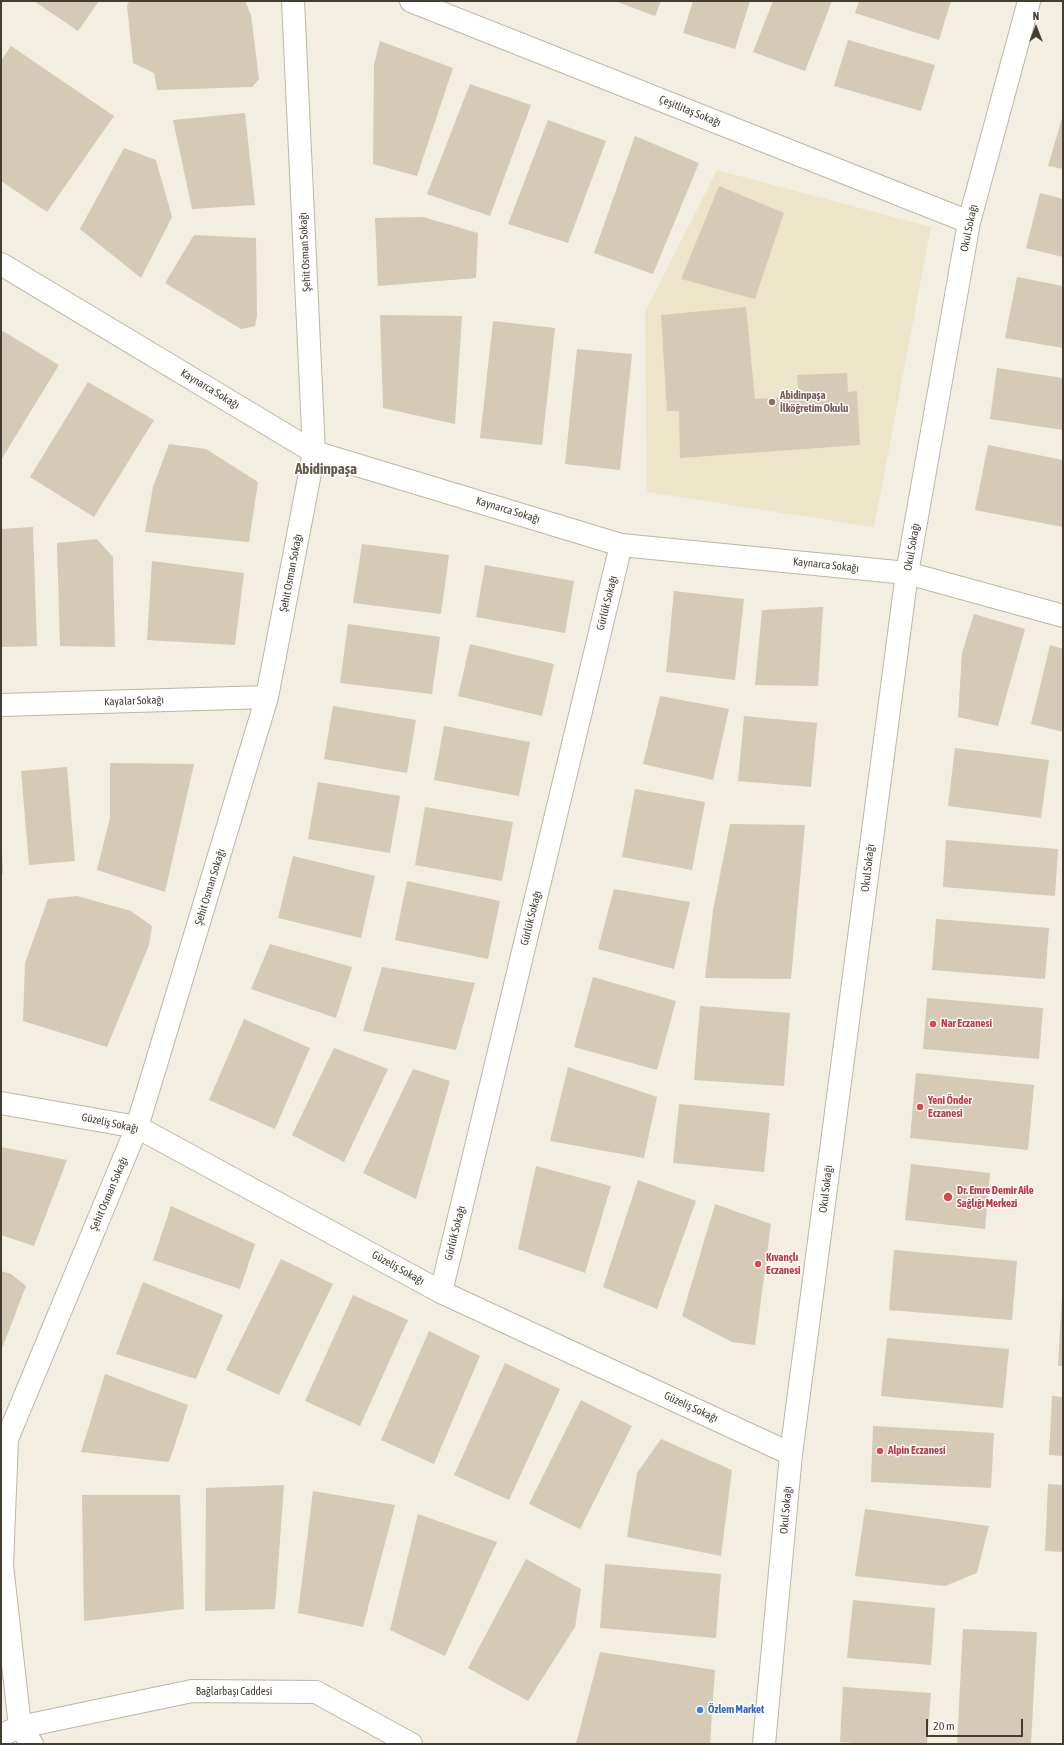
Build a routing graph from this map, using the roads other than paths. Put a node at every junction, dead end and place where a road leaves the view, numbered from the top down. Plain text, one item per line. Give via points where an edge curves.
1 (293, 1) edge
2 (411, 1) edge
3 (1029, 1) edge
4 (969, 222) junction
5 (1, 264) edge
6 (314, 452) junction
7 (621, 545) junction
8 (907, 573) junction
9 (1063, 616) edge
10 (267, 697) junction
11 (1, 705) edge
12 (1, 1103) edge
13 (137, 1127) junction
14 (441, 1292) junction
15 (4, 1439) edge
16 (791, 1454) junction
17 (18, 1735) edge
18 (411, 1744) edge
19 (764, 1744) edge

1 - 6 street, Şehit Osman Sokağı
2 - 4 street, Çeşitlitaş Sokağı
3 - 4 street, Okul Sokağı
4 - 8 street, Okul Sokağı
5 - 6 street, Kaynarca Sokağı
6 - 7 street, Kaynarca Sokağı
6 - 10 street, Şehit Osman Sokağı
7 - 8 street, Kaynarca Sokağı
7 - 14 street, Gürlük Sokağı
8 - 9 street, Kaynarca Sokağı
8 - 16 street, Okul Sokağı
10 - 11 street, Kayalar Sokağı
10 - 13 street, Şehit Osman Sokağı
12 - 13 street, Güzeliş Sokağı
13 - 14 street, Güzeliş Sokağı
13 - 15 street, Şehit Osman Sokağı
14 - 16 street, Güzeliş Sokağı
15 - 17 street, Şehit Osman Sokağı via 2,1565
16 - 19 street, Okul Sokağı
17 - 18 street, Bağlarbaşı Caddesi via 192,1691 316,1692

